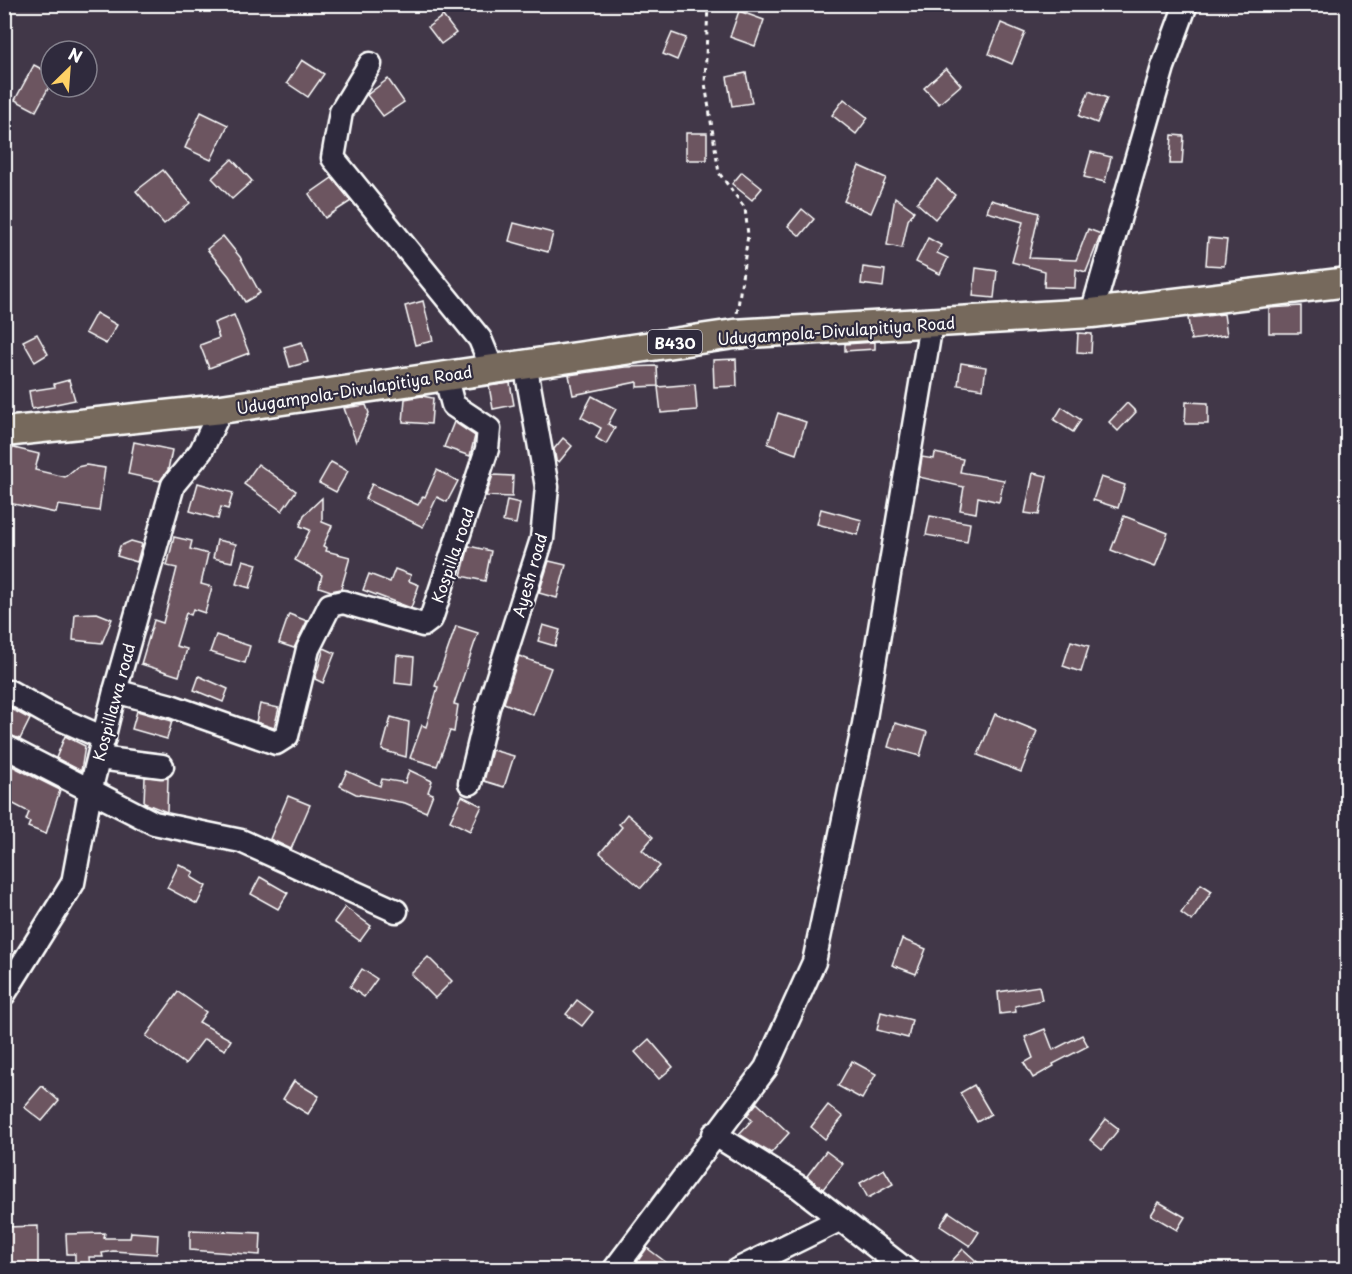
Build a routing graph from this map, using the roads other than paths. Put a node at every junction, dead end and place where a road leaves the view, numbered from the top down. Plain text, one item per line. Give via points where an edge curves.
1 (1186, 4) edge
2 (370, 64) dead end
3 (1347, 282) edge
4 (1092, 313) junction
5 (931, 324) junction
6 (525, 363) junction
7 (492, 368) junction
8 (446, 375) junction
9 (221, 409) junction
10 (4, 432) edge
11 (115, 691) junction
12 (10, 692) dead end
13 (4, 746) edge
14 (101, 748) junction
15 (162, 766) dead end
16 (470, 783) dead end
17 (90, 792) junction
18 (396, 911) dead end
19 (4, 994) edge
20 (714, 1134) junction
21 (841, 1219) junction
22 (614, 1269) edge
23 (737, 1269) edge
24 (906, 1269) edge

1 - 4 street via 1163,67
2 - 7 street via 341,112 333,158 480,339
3 - 4 main road, Udugampola-Divulapitiya Road / B430
4 - 5 main road, Udugampola-Divulapitiya Road / B430
5 - 6 main road, Udugampola-Divulapitiya Road / B430 via 734,334
5 - 20 street via 864,724 814,962 766,1068
6 - 7 main road, Udugampola-Divulapitiya Road / B430
6 - 16 street, Ayesh road via 547,487 542,539 488,708
7 - 8 main road, Udugampola-Divulapitiya Road / B430
8 - 9 main road, Udugampola-Divulapitiya Road / B430
8 - 11 street, Kospilla road via 453,405 489,429 487,449 431,619 423,625 344,602 330,605 308,649 287,736 276,743
9 - 10 main road, Udugampola-Divulapitiya Road / B430
9 - 11 street, Kospillawa road via 201,451 173,485
11 - 14 street, Kospillawa road
12 - 14 street
13 - 17 street
14 - 15 street
14 - 17 street, Kospillawa road
17 - 18 street via 154,823 242,841
17 - 19 street, Kospillawa road via 73,883
20 - 21 street via 799,1187
20 - 22 street
21 - 23 street
21 - 24 street

